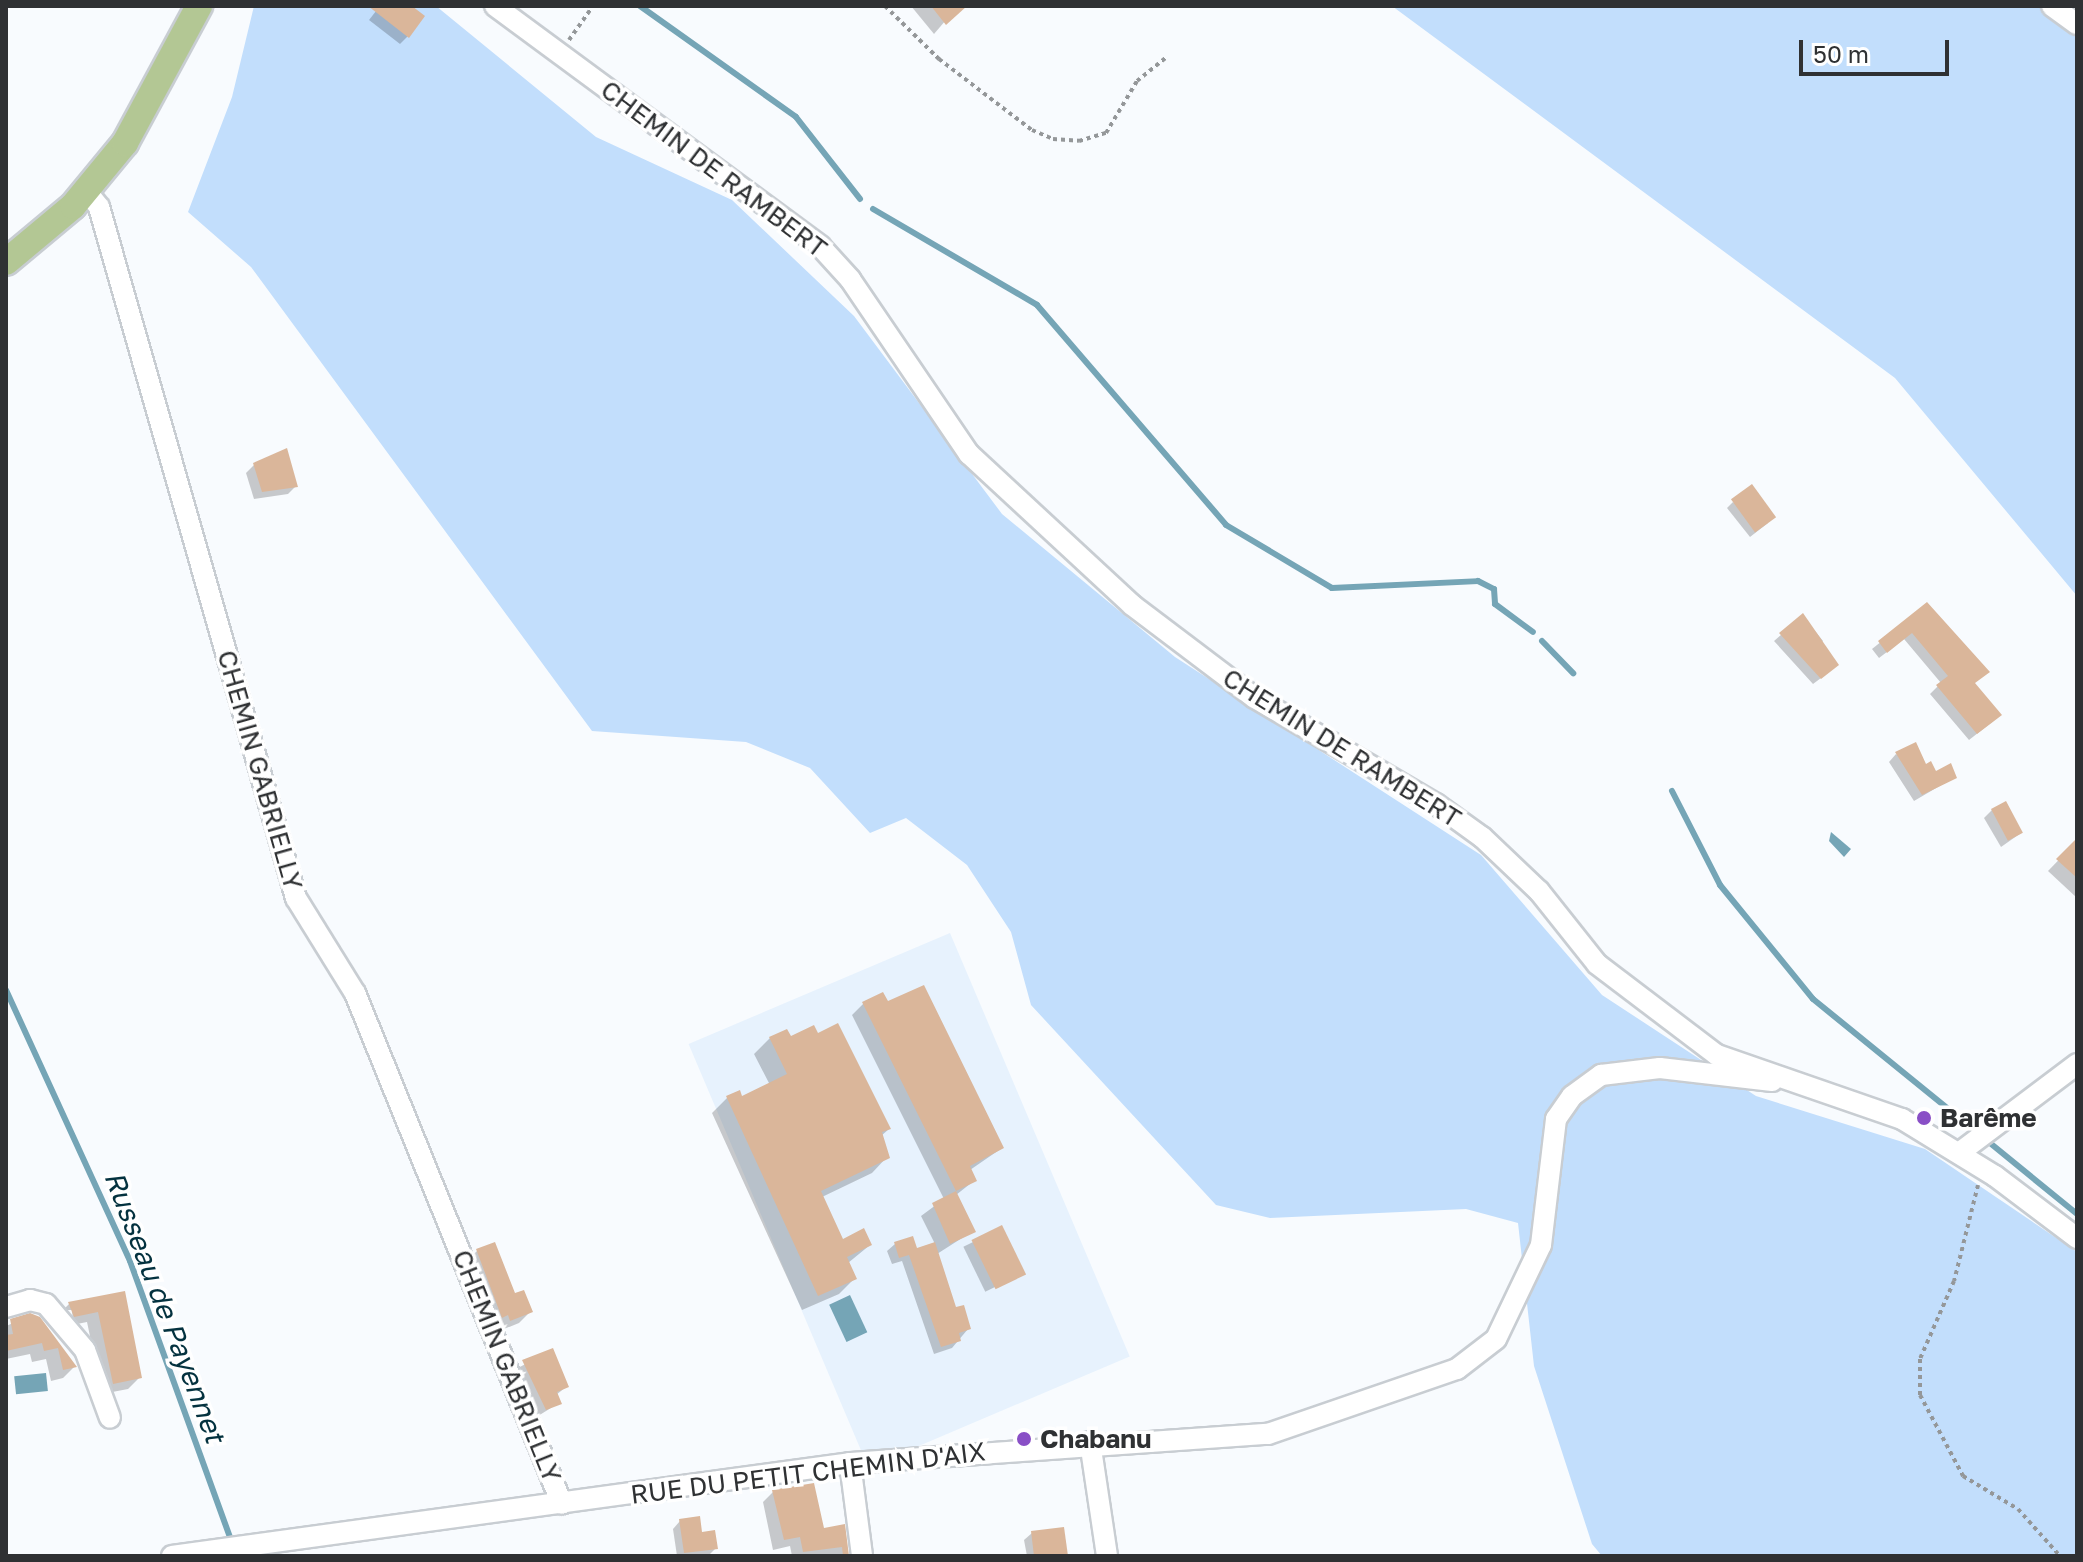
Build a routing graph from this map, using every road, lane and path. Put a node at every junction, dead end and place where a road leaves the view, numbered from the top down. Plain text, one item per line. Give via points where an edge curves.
1 (199, 6) edge
2 (495, 6) edge
3 (593, 6) edge
4 (885, 6) edge
5 (2052, 6) edge
6 (2077, 24) edge
7 (561, 51) junction
8 (1167, 57) dead end
9 (87, 192) junction
10 (6, 262) edge
11 (2077, 1064) edge
12 (1812, 1084) junction
13 (1959, 1153) junction
14 (1981, 1167) junction
15 (2077, 1238) edge
16 (6, 1307) edge
17 (110, 1418) dead end
18 (1090, 1442) junction
19 (850, 1463) junction
20 (562, 1504) junction
21 (172, 1556) edge
22 (862, 1556) edge
23 (1107, 1556) edge
24 (2060, 1556) edge

1 - 9 main road via 161,84
2 - 7 street, CHEMIN DE RAMBERT
3 - 7 path
4 - 8 path via 939,59 1032,130 1053,139 1079,141 1106,133 1137,81
5 - 6 street
7 - 12 street, CHEMIN DE RAMBERT via 820,246 850,279 969,454 1132,605 1255,698 1436,804 1482,837 1539,891 1597,964 1717,1055
9 - 10 main road
9 - 20 street, CHEMIN GABRIELLY via 99,207 296,898 355,993
11 - 13 street
12 - 13 street, CHEMIN DE RAMBERT via 1902,1119
12 - 18 street, RUE DU PETIT CHEMIN D'AIX via 1660,1068 1601,1075 1572,1096 1556,1119 1541,1245 1518,1301 1496,1339 1457,1369 1268,1434
13 - 14 street, CHEMIN DE RAMBERT
14 - 15 street, CHEMIN DE RAMBERT
14 - 24 path via 1954,1281 1920,1359 1920,1395 1963,1476 2018,1509
16 - 17 street via 30,1300 46,1304 85,1350
18 - 19 street, RUE DU PETIT CHEMIN D'AIX
18 - 23 street
19 - 20 street, RUE DU PETIT CHEMIN D'AIX
19 - 22 street
20 - 21 street, RUE DU PETIT CHEMIN D'AIX

